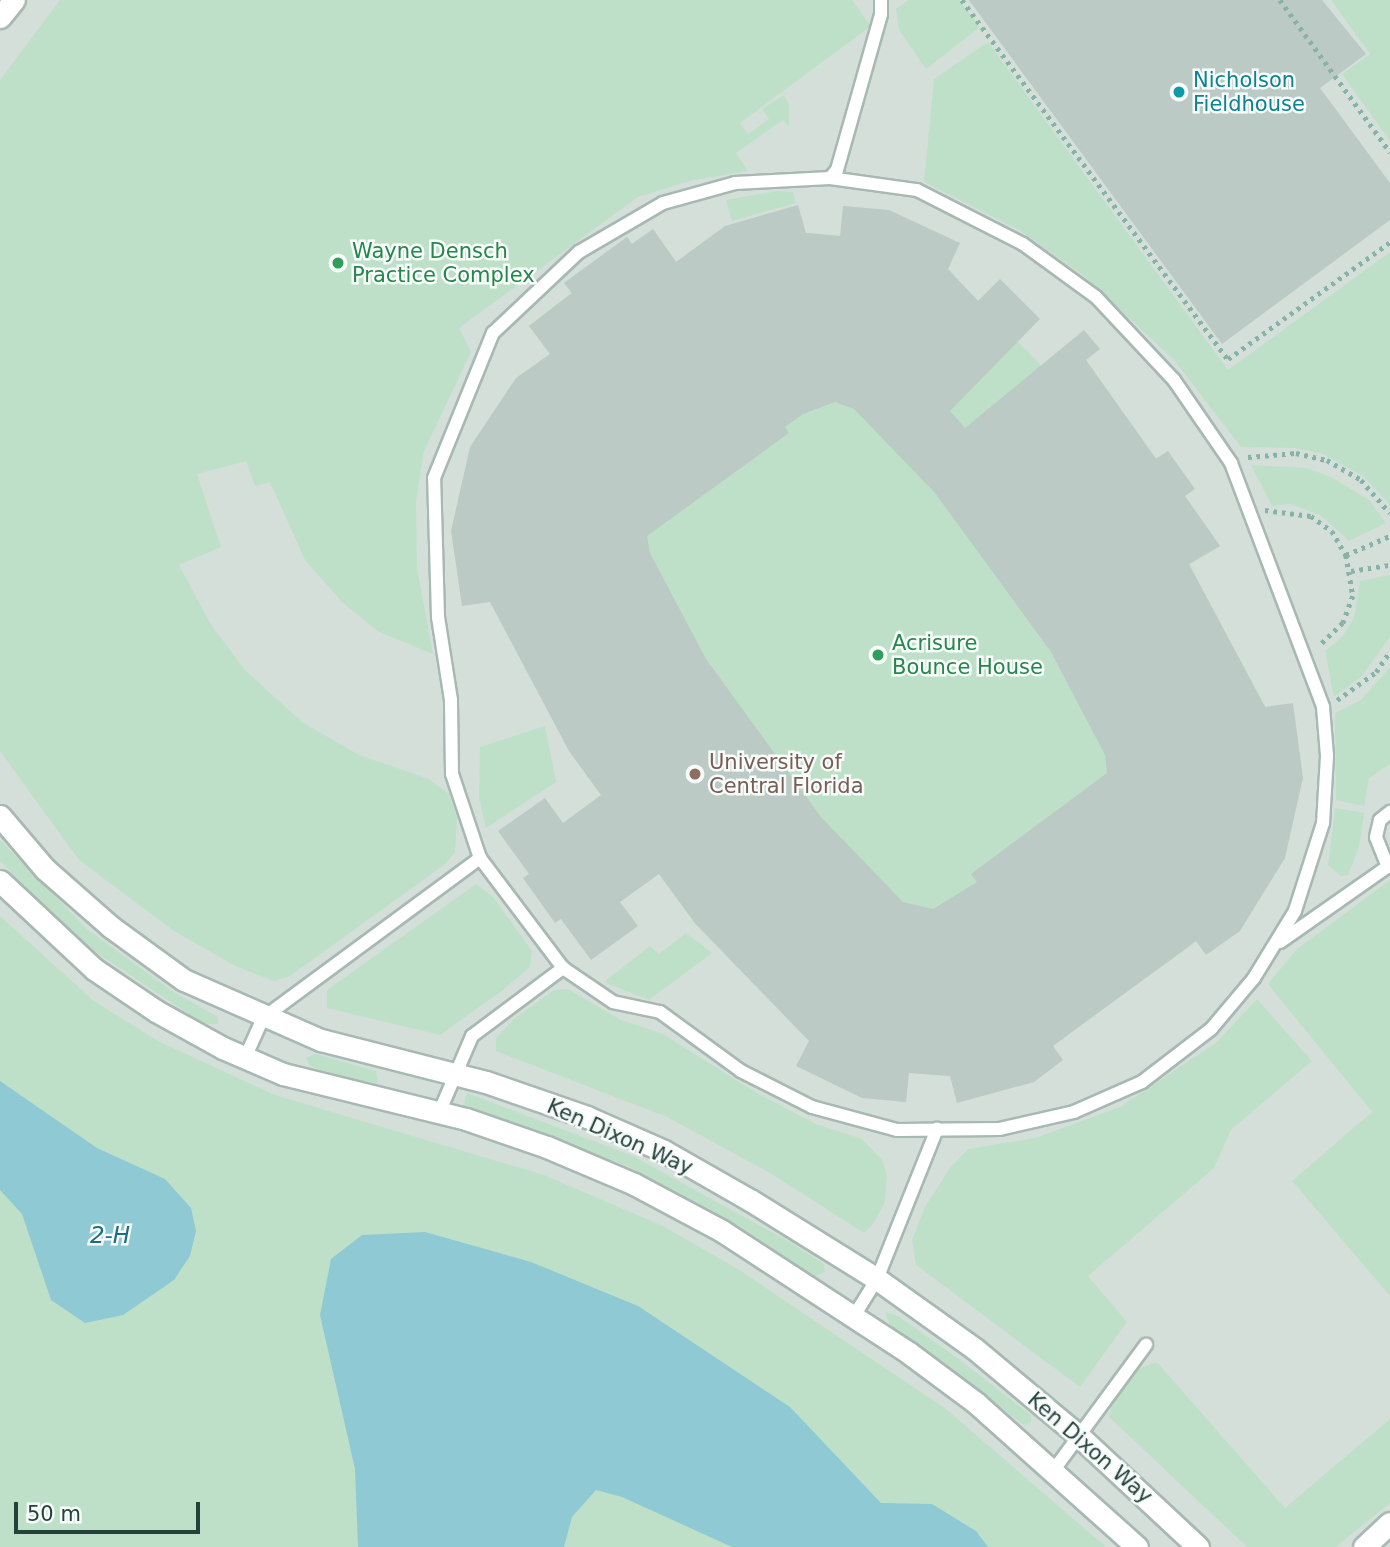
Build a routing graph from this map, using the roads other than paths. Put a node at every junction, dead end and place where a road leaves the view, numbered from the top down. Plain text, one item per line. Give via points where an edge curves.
1 (14, 0) edge
2 (881, 0) edge
3 (0, 17) edge
4 (830, 178) junction
5 (1390, 812) edge
6 (0, 816) edge
7 (480, 858) junction
8 (1389, 866) edge
9 (0, 881) edge
10 (1273, 946) junction
11 (563, 968) junction
12 (263, 1018) junction
13 (245, 1058) junction
14 (454, 1074) junction
15 (439, 1113) junction
16 (937, 1129) junction
17 (877, 1279) junction
18 (854, 1316) junction
19 (1146, 1345) dead end
20 (1079, 1436) junction
21 (1053, 1471) junction
22 (1390, 1523) edge
23 (1137, 1547) edge
24 (1198, 1547) edge
25 (1364, 1547) edge

1 - 3 street
2 - 4 lane via 881,14 837,170
4 - 7 lane via 735,183 663,203 579,252 492,333 433,478 438,617 451,700 452,774
4 - 10 lane via 917,190 1044,259 1096,297 1174,380 1230,463 1323,707 1327,756 1323,823 1295,911
5 - 8 lane via 1380,820 1376,837
6 - 12 street, Ken Dixon Way via 45,869 111,927 184,980
7 - 11 lane
7 - 12 lane
8 - 10 lane
9 - 13 street, Ken Dixon Way via 94,969 156,1011
10 - 16 lane via 1254,978 1211,1029 1142,1082 1074,1112 1000,1129
11 - 14 lane via 472,1036
11 - 16 lane via 613,1002 660,1012 741,1071 812,1107 897,1130
12 - 13 lane
12 - 14 street, Ken Dixon Way via 321,1040
13 - 15 street, Ken Dixon Way via 283,1074
14 - 15 lane
14 - 17 street, Ken Dixon Way via 587,1117 664,1152
15 - 18 street, Ken Dixon Way via 547,1146 634,1184 722,1231
16 - 17 lane
17 - 18 lane
17 - 20 street, Ken Dixon Way via 975,1349
18 - 21 street, Ken Dixon Way via 976,1403
19 - 20 lane via 1093,1411
20 - 21 lane
20 - 24 street, Ken Dixon Way
21 - 23 street, Ken Dixon Way
22 - 25 street

